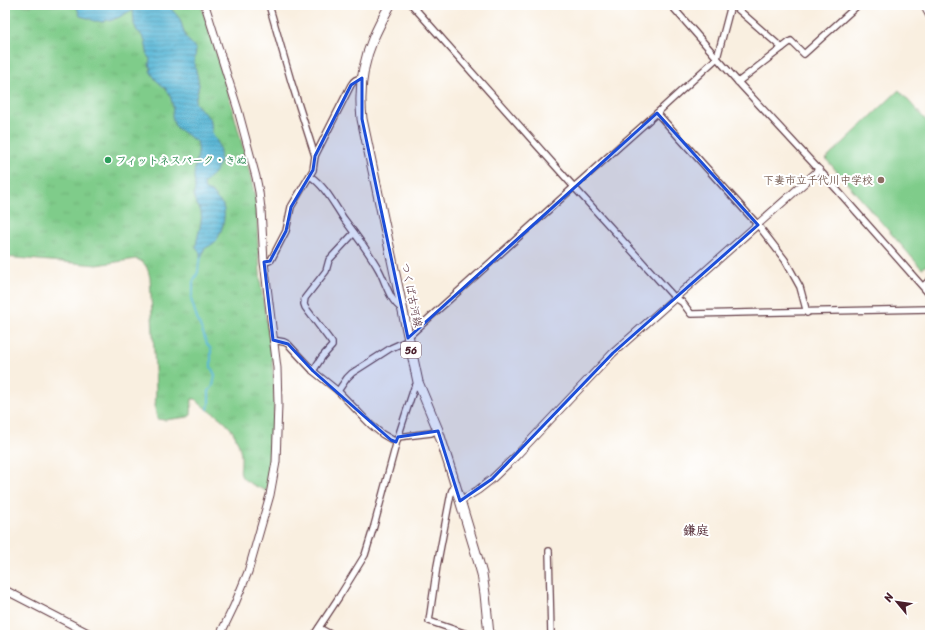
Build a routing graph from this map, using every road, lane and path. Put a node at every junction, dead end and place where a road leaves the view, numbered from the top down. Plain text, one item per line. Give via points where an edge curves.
1 (205, 5) edge
2 (269, 5) edge
3 (390, 5) edge
4 (412, 5) edge
5 (671, 5) edge
6 (732, 5) edge
7 (858, 5) edge
8 (924, 5) edge
9 (930, 16) edge
10 (782, 48) junction
11 (717, 58) junction
12 (362, 78) junction
13 (738, 82) junction
14 (657, 113) junction
15 (315, 156) junction
16 (819, 170) junction
17 (310, 176) junction
18 (574, 187) junction
19 (758, 225) junction
20 (354, 232) junction
21 (264, 262) junction
22 (930, 280) edge
23 (923, 286) junction
24 (930, 295) edge
25 (675, 298) junction
26 (930, 309) edge
27 (403, 310) junction
28 (807, 312) junction
29 (408, 339) junction
30 (274, 340) junction
31 (313, 371) junction
32 (418, 382) junction
33 (338, 391) junction
34 (438, 430) junction
35 (397, 440) junction
36 (456, 488) junction
37 (460, 501) junction
38 (549, 552) dead end
39 (5, 590) edge
40 (319, 628) junction
41 (92, 635) edge
42 (220, 635) edge
43 (314, 635) edge
44 (332, 635) edge
45 (470, 635) edge
46 (489, 635) edge
47 (551, 635) edge

1 - 21 street via 256,177
2 - 15 street
3 - 12 main road, つくば古河線 / 56 via 369,48
4 - 18 street
5 - 11 street
6 - 10 street
6 - 11 street
7 - 10 street via 804,54 791,41
8 - 9 street
10 - 13 street
11 - 13 street
11 - 14 street
12 - 15 street via 351,84
12 - 27 main road, つくば古河線 / 56 via 362,119
13 - 16 street
14 - 18 street
14 - 19 street
15 - 17 street
16 - 19 street
16 - 23 street
17 - 20 street via 318,182
17 - 21 street via 291,207 286,231 274,256
18 - 25 street
18 - 29 street
19 - 25 street
19 - 28 street via 785,260 800,287
20 - 27 street via 374,262 394,302
20 - 31 street via 332,256 326,271 304,301 332,344
21 - 30 street
22 - 23 street
23 - 24 street
25 - 28 street via 682,302 691,314
25 - 37 street via 612,353 492,479
26 - 28 street
27 - 29 main road, つくば古河線 / 56
29 - 32 main road, つくば古河線 / 56
29 - 33 street via 352,373
30 - 31 street via 288,344
30 - 42 street via 278,404 273,481 248,572
31 - 33 street
32 - 34 main road, つくば古河線 / 56
32 - 35 street
33 - 35 street via 382,434
34 - 35 street
34 - 36 main road, つくば古河線 / 56
35 - 40 street via 365,555
36 - 37 main road, つくば古河線 / 56
36 - 45 street via 451,493 429,621
37 - 46 main road, つくば古河線 / 56 via 482,574
38 - 47 street
39 - 41 street
40 - 43 street
40 - 44 street

